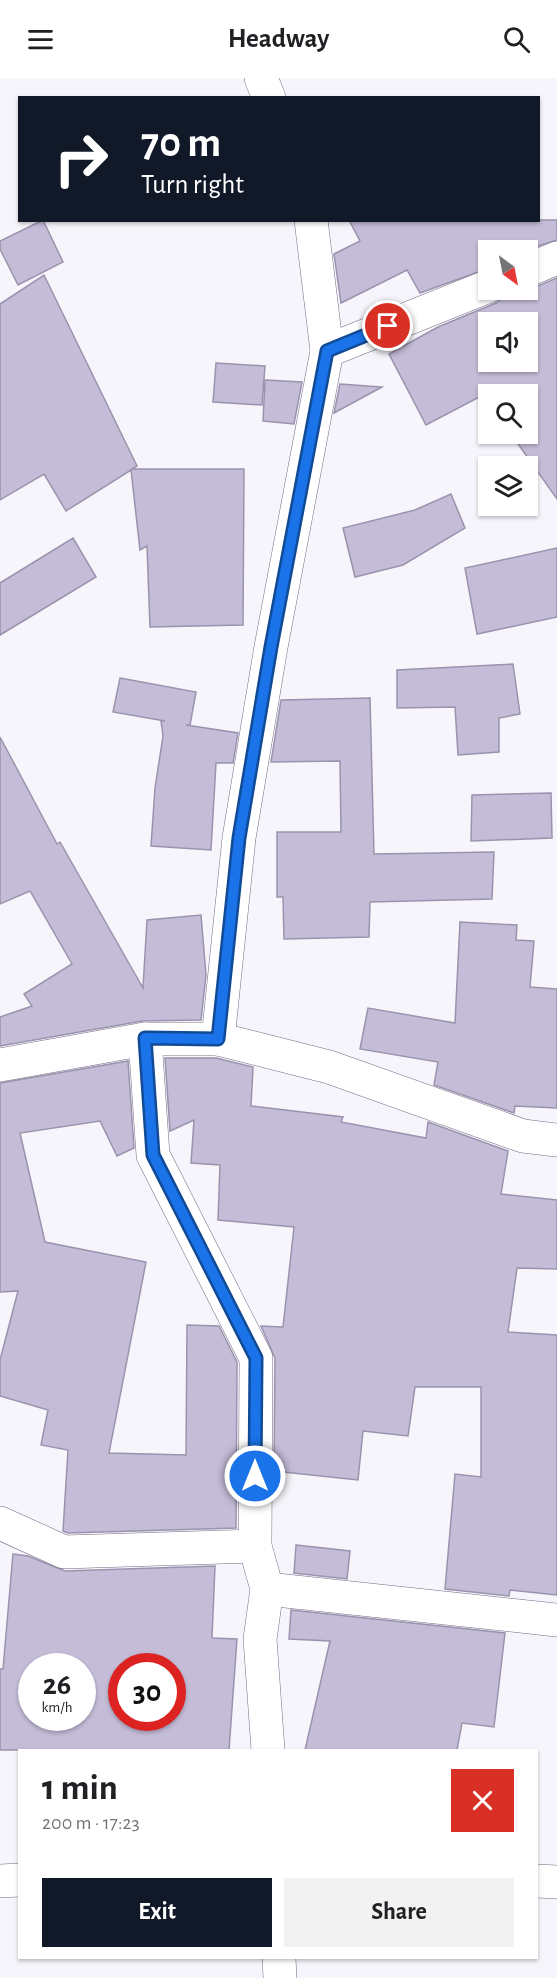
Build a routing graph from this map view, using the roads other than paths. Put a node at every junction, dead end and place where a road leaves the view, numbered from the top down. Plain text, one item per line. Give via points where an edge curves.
1 (261, 78) edge
2 (268, 96) edge
3 (311, 222) edge
4 (557, 258) edge
5 (538, 266) edge
6 (478, 290) edge
7 (327, 351) junction
8 (145, 1038) junction
9 (218, 1039) junction
10 (0, 1065) edge
11 (557, 1140) edge
12 (0, 1522) edge
13 (255, 1546) junction
14 (267, 1589) junction
15 (557, 1620) edge
16 (268, 1749) edge
17 (18, 1880) edge
18 (0, 1881) edge
19 (538, 1881) edge
20 (557, 1882) edge
21 (279, 1959) edge
22 (280, 1978) edge

1 - 2 street
3 - 7 street
4 - 5 street
6 - 7 street
7 - 9 street via 239,838
8 - 9 street
8 - 10 street
8 - 13 street via 153,1155 256,1358
9 - 11 street via 329,1067 523,1136
12 - 13 street via 64,1552
13 - 14 street
14 - 15 street
14 - 16 street via 260,1640
17 - 18 street
19 - 20 street
21 - 22 street

